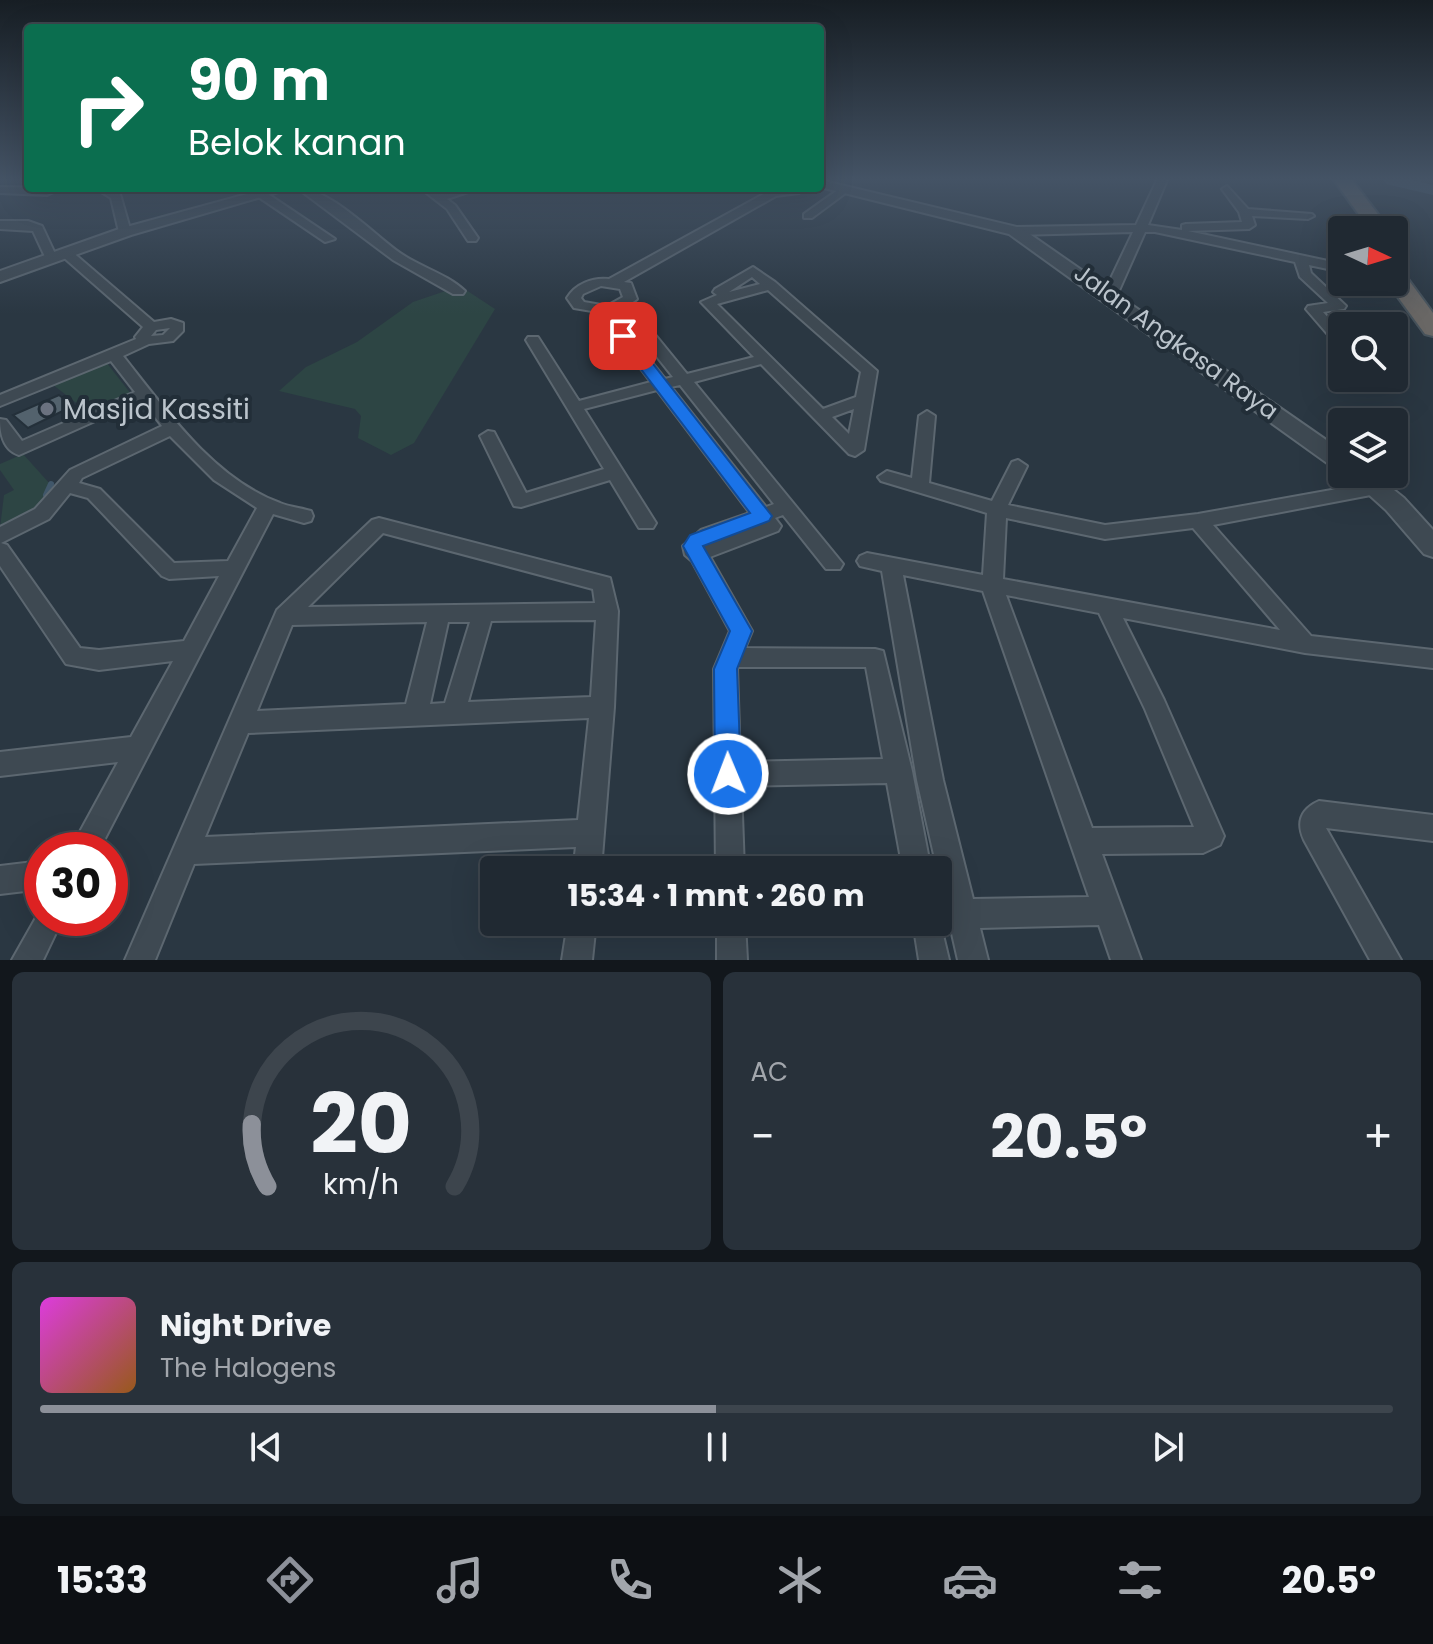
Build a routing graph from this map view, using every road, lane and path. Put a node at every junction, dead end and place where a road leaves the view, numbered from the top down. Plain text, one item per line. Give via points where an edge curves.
1 (0, 225) edge
2 (123, 225) edge
3 (151, 225) edge
4 (308, 225) edge
5 (356, 225) edge
6 (463, 225) edge
7 (730, 225) edge
8 (990, 225) edge
9 (1249, 225) edge
10 (1139, 226) junction
11 (1164, 229) junction
12 (717, 231) junction
13 (1015, 231) junction
14 (125, 232) junction
15 (472, 238) dead end
16 (329, 239) dead end
17 (58, 256) junction
18 (1301, 260) junction
19 (1328, 265) edge
20 (1408, 268) edge
21 (0, 277) edge
22 (614, 282) junction
23 (458, 291) dead end
24 (1110, 295) junction
25 (1408, 295) edge
26 (626, 297) junction
27 (1433, 301) edge
28 (604, 311) junction
29 (1328, 326) edge
30 (1433, 329) edge
31 (533, 340) dead end
32 (114, 355) junction
33 (761, 356) junction
34 (683, 379) junction
35 (661, 385) junction
36 (145, 393) junction
37 (866, 399) junction
38 (0, 401) edge
39 (576, 411) junction
40 (819, 416) junction
41 (927, 416) dead end
42 (0, 424) edge
43 (175, 427) junction
44 (488, 436) dead end
45 (1328, 452) edge
46 (1018, 466) dead end
47 (615, 472) junction
48 (887, 477) dead end
49 (920, 485) junction
50 (66, 486) junction
51 (1337, 488) edge
52 (1374, 488) edge
53 (268, 505) junction
54 (997, 509) junction
55 (791, 512) junction
56 (304, 516) dead end
57 (766, 521) junction
58 (1198, 521) junction
59 (646, 523) dead end
60 (0, 536) edge
61 (1433, 547) edge
62 (0, 550) edge
63 (833, 564) dead end
64 (234, 568) junction
65 (992, 586) junction
66 (1106, 606) junction
67 (607, 611) junction
68 (440, 612) junction
69 (483, 613) junction
70 (285, 616) junction
71 (1305, 644) junction
72 (190, 650) junction
73 (730, 657) junction
74 (1433, 659) edge
75 (602, 707) junction
76 (453, 714) junction
77 (415, 715) junction
78 (242, 722) junction
79 (138, 748) junction
80 (0, 764) edge
81 (899, 771) junction
82 (728, 774) junction
83 (1433, 828) edge
84 (94, 832) edge
85 (591, 833) junction
86 (1085, 841) junction
87 (187, 851) junction
88 (589, 856) edge
89 (730, 856) edge
90 (914, 856) edge
91 (24, 877) edge
92 (0, 880) edge
93 (1108, 911) junction
94 (961, 914) junction
95 (40, 936) edge
96 (580, 936) edge
97 (731, 936) edge
98 (930, 936) edge
99 (27, 960) edge
100 (140, 960) edge
101 (577, 960) edge
102 (732, 960) edge
103 (934, 960) edge
104 (973, 960) edge
105 (1126, 960) edge
106 (1386, 960) edge

1 - 17 street via 38,229
2 - 14 street
3 - 14 street
4 - 16 street
5 - 23 street via 397,257
6 - 15 street
7 - 12 street
8 - 13 street, Jalan Angkasa Raya
9 - 11 street
10 - 11 street
10 - 13 street
10 - 24 street
11 - 18 street
12 - 22 street
12 - 26 street
13 - 24 street, Jalan Angkasa Raya
14 - 17 street
17 - 21 street
17 - 32 street via 149,334
18 - 19 street
18 - 29 street via 1305,274 1339,306 1313,309
20 - 27 highway
22 - 26 street
22 - 28 street via 587,285 575,294 583,308
24 - 45 street, Jalan Angkasa Raya
25 - 30 highway
26 - 28 street
26 - 34 street
28 - 35 street
31 - 39 street
32 - 36 street
32 - 38 street
33 - 34 street
33 - 37 street via 709,299 770,285 867,369
33 - 40 street
34 - 35 street
34 - 55 street
35 - 39 street via 645,395
35 - 57 street
36 - 42 street via 19,449
36 - 43 street
37 - 40 street
37 - 40 street via 855,450
39 - 47 street
41 - 49 street
43 - 50 street via 76,474
43 - 53 street via 216,474
44 - 47 street via 521,501
46 - 54 street
47 - 59 street
48 - 49 street
49 - 54 street
50 - 60 street via 42,514
50 - 64 street via 94,493 165,569
51 - 58 street
52 - 61 street
53 - 56 street
53 - 64 street
54 - 58 street via 1094,531
54 - 65 street
55 - 57 street
55 - 63 street
57 - 73 street via 695,555 740,625
58 - 71 street
62 - 72 street via 74,657 99,660
64 - 72 street
65 - 66 street
65 - 86 street
65 - 94 street via 879,564
66 - 71 street
66 - 86 street via 1211,836
67 - 69 street
67 - 70 street via 603,584 383,525
67 - 75 street
68 - 69 street
68 - 70 street
68 - 77 street
69 - 76 street
70 - 78 street
71 - 74 street
72 - 79 street
73 - 81 street via 875,658
73 - 82 street via 725,669
75 - 76 street
75 - 85 street
76 - 77 street
77 - 78 street
78 - 87 street
79 - 80 street
79 - 84 street
81 - 82 street
81 - 90 street
82 - 89 street
83 - 106 street via 1319,814 1313,820 1313,831
85 - 87 street
85 - 88 street
86 - 93 street
87 - 100 street
91 - 92 street
93 - 94 street
93 - 105 street
94 - 104 street
95 - 99 street
96 - 101 street
97 - 102 street
98 - 103 street

